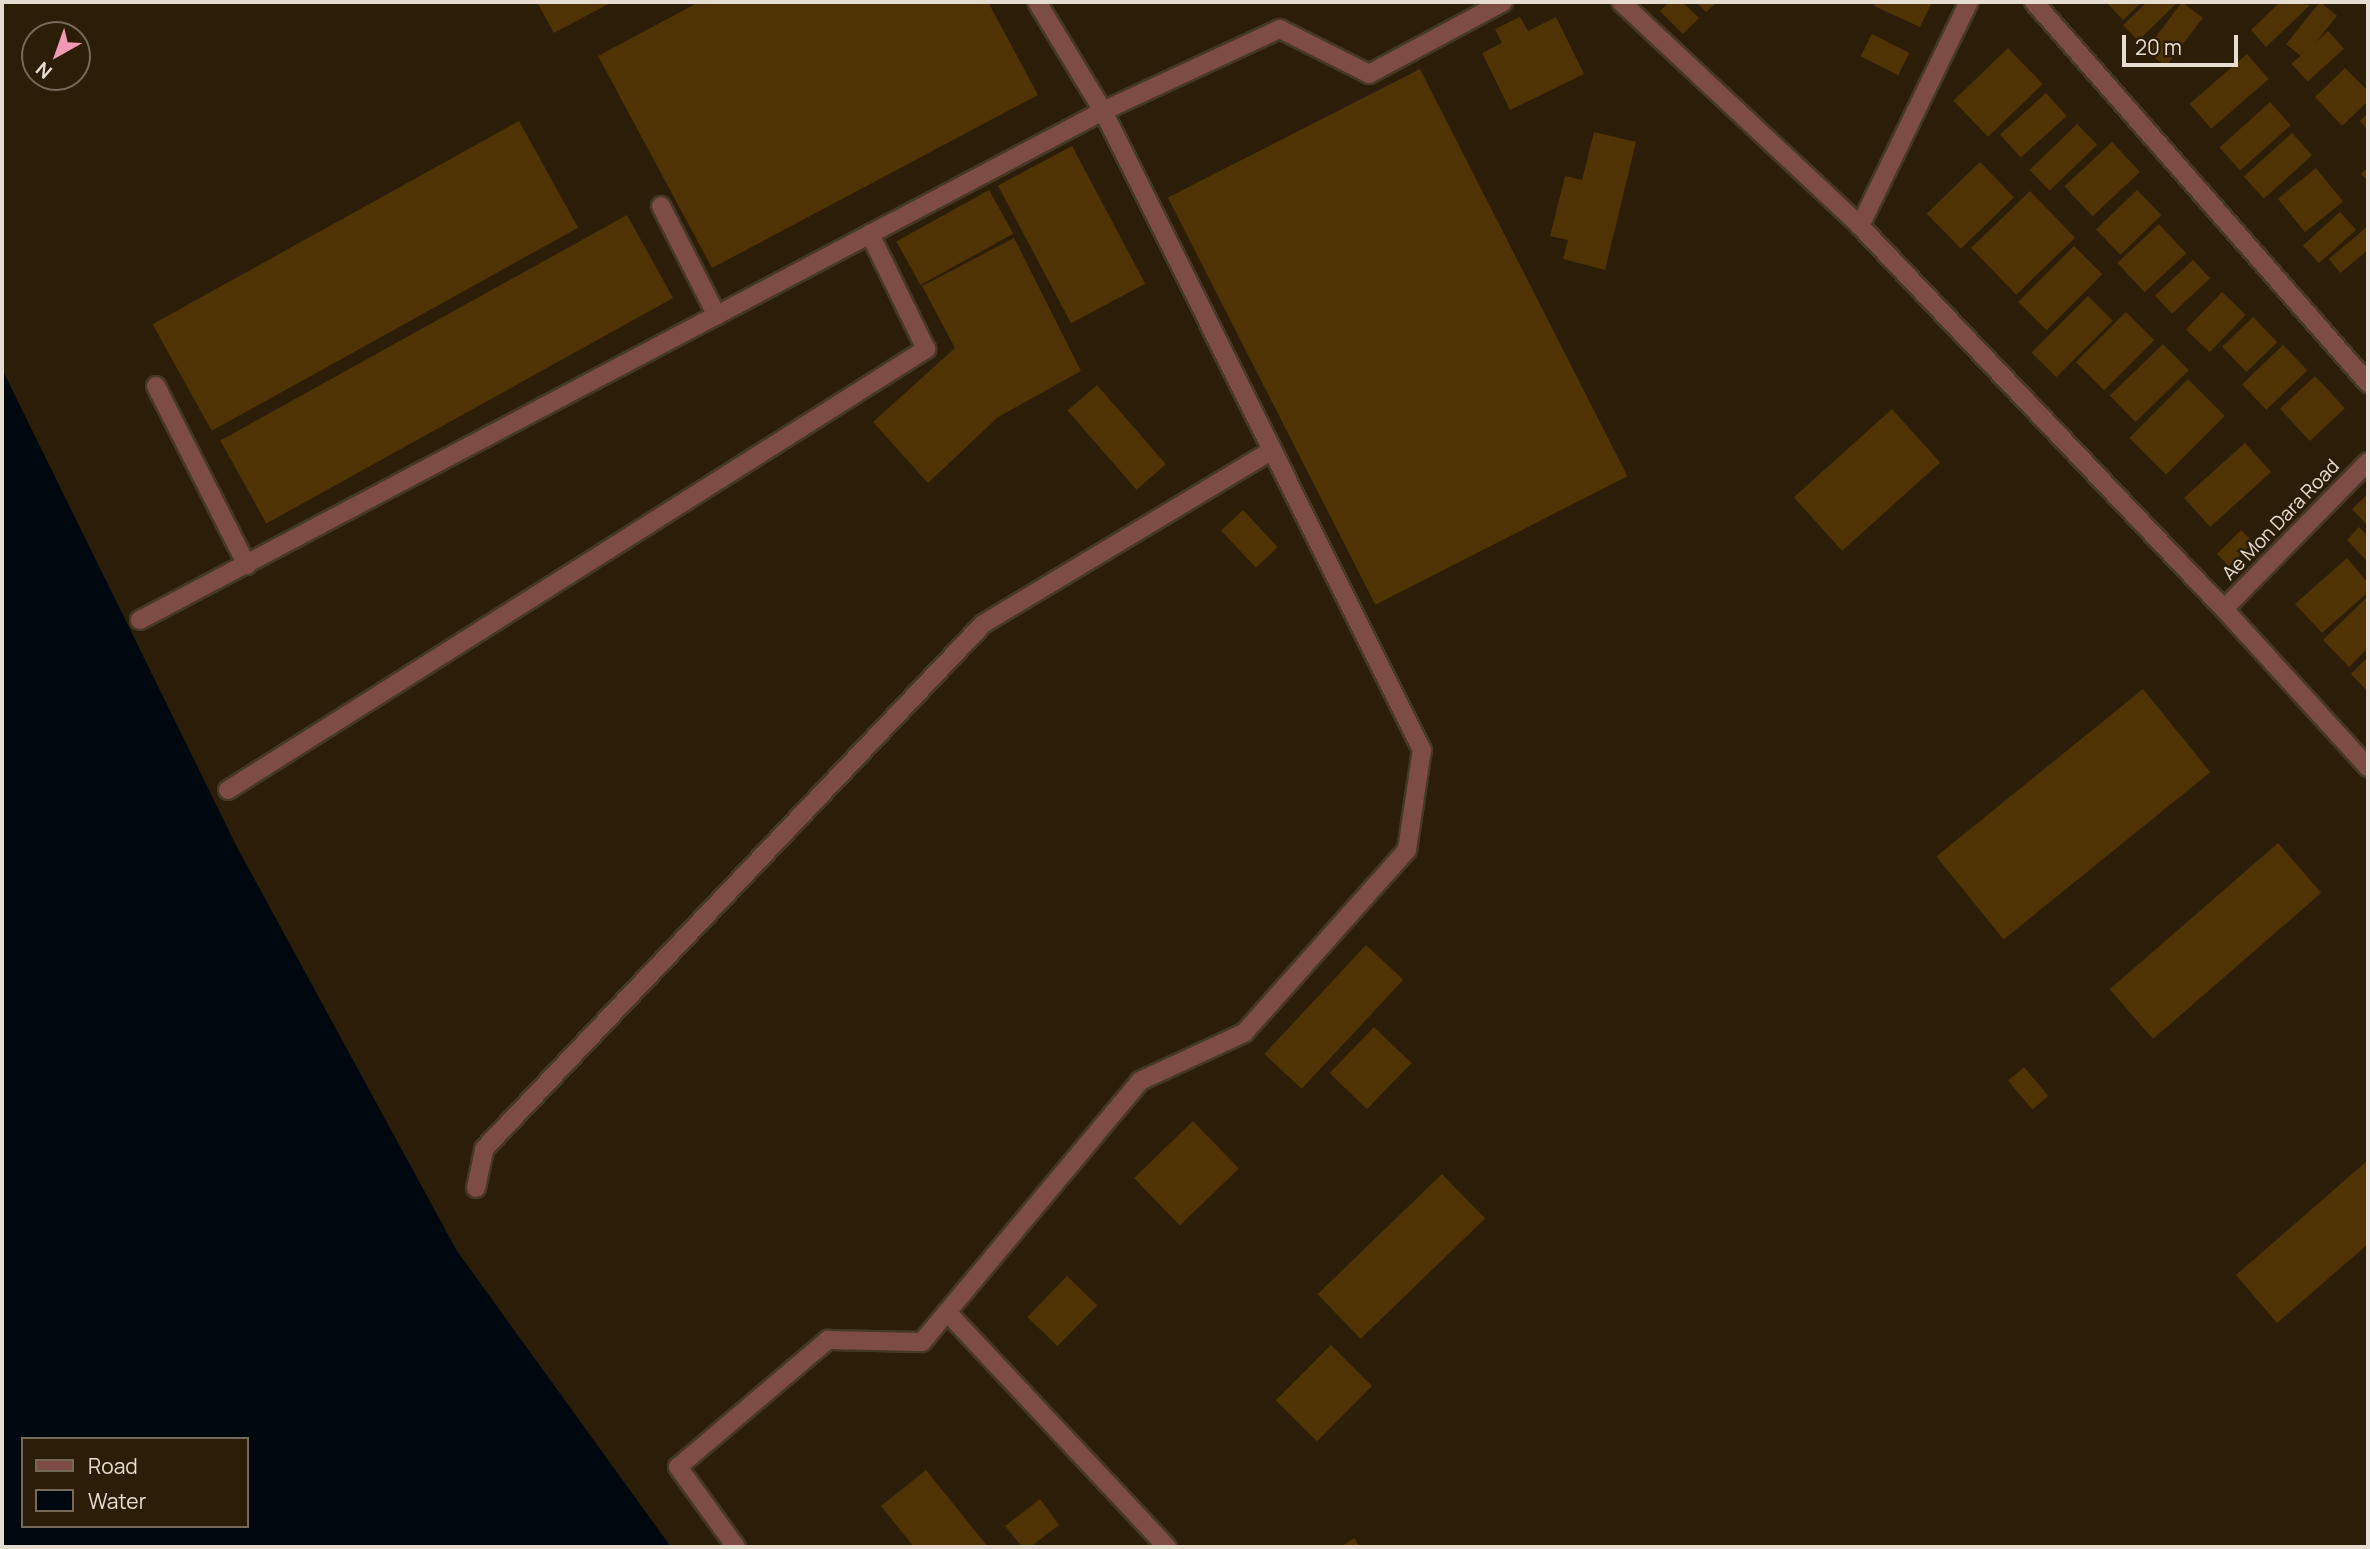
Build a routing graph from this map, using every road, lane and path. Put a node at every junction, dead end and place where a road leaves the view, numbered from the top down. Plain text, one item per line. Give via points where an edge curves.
1 (1037, 2) edge
2 (1503, 2) edge
3 (1621, 2) edge
4 (1969, 2) edge
5 (2034, 2) edge
6 (1103, 111) junction
7 (661, 206) dead end
8 (1860, 226) junction
9 (870, 234) junction
10 (717, 316) junction
11 (2368, 383) edge
12 (156, 386) dead end
13 (1273, 450) junction
14 (2368, 462) edge
15 (247, 565) junction
16 (2224, 608) junction
17 (140, 620) dead end
18 (2368, 767) edge
19 (228, 790) dead end
20 (476, 1188) dead end
21 (947, 1312) junction
22 (736, 1547) edge
23 (1167, 1547) edge

1 - 6 street
2 - 6 street via 1370,74 1280,29
3 - 8 street
4 - 8 street
5 - 11 street
6 - 9 street
6 - 13 street
7 - 10 street
8 - 16 street
9 - 10 street
9 - 19 street via 926,349
10 - 15 street
12 - 15 street
13 - 20 street via 983,624 484,1149
13 - 21 street via 1422,750 1407,850 1244,1033 1140,1081
14 - 16 street, Ae Mon Dara Road
15 - 17 street
16 - 18 street
21 - 22 street via 922,1342 828,1340 678,1467
21 - 23 street

